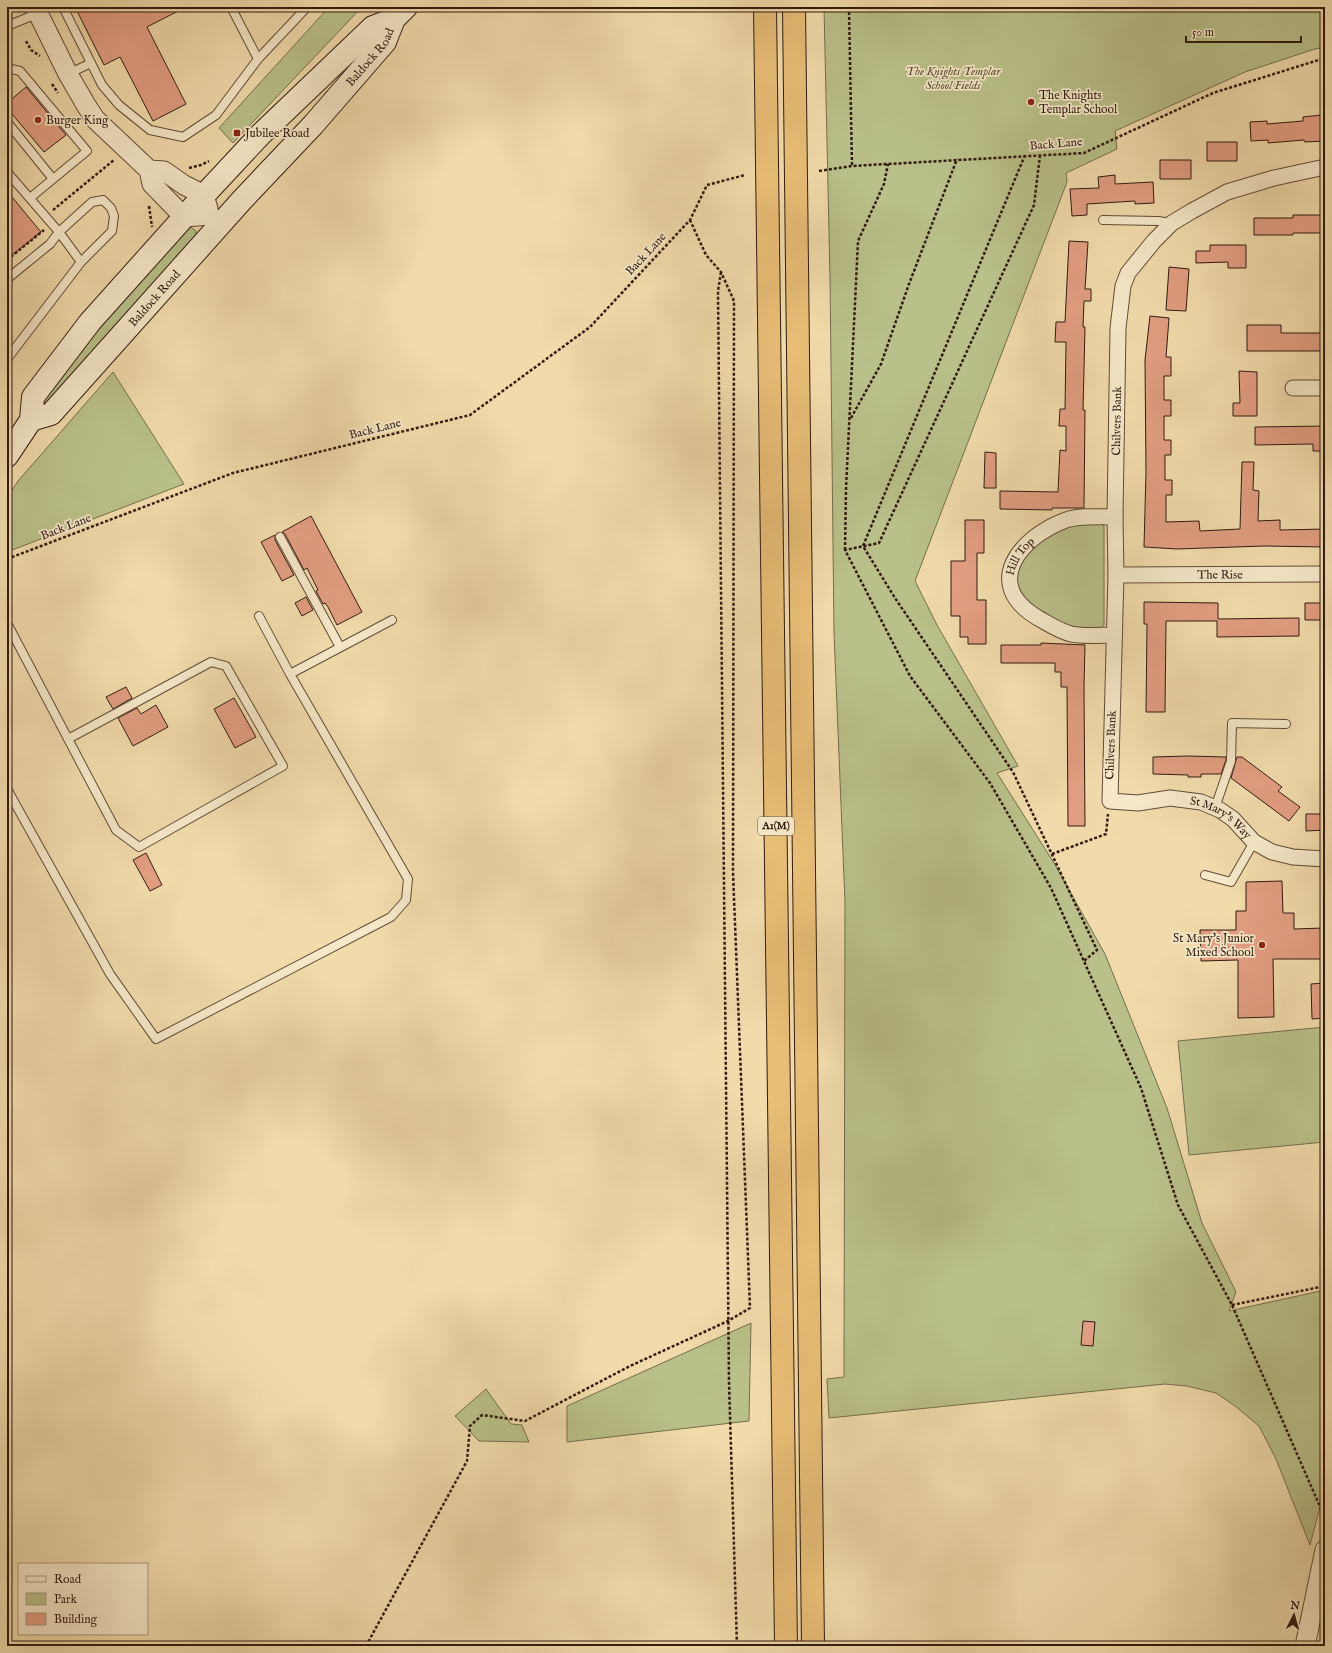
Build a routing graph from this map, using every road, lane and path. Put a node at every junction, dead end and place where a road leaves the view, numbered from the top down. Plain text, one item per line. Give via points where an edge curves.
1 (63, 7) edge
2 (231, 7) edge
3 (307, 7) edge
4 (766, 7) edge
5 (794, 7) edge
6 (849, 7) edge
7 (37, 10) edge
8 (400, 13) edge
9 (7, 26) edge
10 (1325, 58) edge
11 (258, 59) junction
12 (91, 63) junction
13 (7, 72) edge
14 (68, 74) junction
15 (7, 122) edge
16 (1040, 155) junction
17 (118, 156) dead end
18 (1025, 156) junction
19 (957, 159) junction
20 (888, 164) junction
21 (852, 166) junction
22 (1325, 167) edge
23 (148, 170) junction
24 (819, 171) dead end
25 (7, 172) edge
26 (745, 175) dead end
27 (53, 179) junction
28 (30, 198) junction
29 (148, 200) dead end
30 (211, 212) junction
31 (184, 217) junction
32 (45, 218) junction
33 (690, 220) junction
34 (1104, 220) dead end
35 (1172, 223) junction
36 (152, 227) dead end
37 (58, 232) junction
38 (7, 260) edge
39 (81, 262) junction
40 (722, 272) junction
41 (7, 279) edge
42 (7, 359) edge
43 (1293, 388) dead end
44 (1325, 388) edge
45 (851, 418) junction
46 (31, 420) junction
47 (7, 456) edge
48 (1115, 517) junction
49 (280, 537) dead end
50 (863, 546) junction
51 (845, 550) junction
52 (7, 559) edge
53 (1325, 574) edge
54 (1116, 575) junction
55 (259, 616) dead end
56 (392, 620) dead end
57 (7, 623) edge
58 (1114, 635) junction
59 (340, 647) junction
60 (290, 674) junction
61 (1286, 724) dead end
62 (68, 739) junction
63 (7, 789) edge
64 (1110, 801) junction
65 (1215, 808) junction
66 (1254, 842) junction
67 (1052, 854) junction
68 (1325, 860) edge
69 (1205, 875) dead end
70 (1084, 961) junction
71 (1325, 1286) edge
72 (1232, 1304) junction
73 (728, 1321) junction
74 (1325, 1518) edge
75 (1325, 1550) edge
76 (366, 1646) edge
77 (737, 1646) edge
78 (786, 1646) edge
79 (813, 1646) edge
80 (1305, 1646) edge

1 - 12 lane
2 - 11 lane
3 - 11 lane
4 - 78 highway, A1(M)
5 - 79 highway, A1(M)
6 - 21 path
7 - 9 lane
7 - 14 street
8 - 30 main road, Baldock Road via 385,42 313,125
8 - 30 main road, Baldock Road via 373,27 261,134
10 - 16 path, Back Lane via 1213,93 1084,153
11 - 12 lane via 216,115 183,138 150,130 119,105 102,85
12 - 14 lane
13 - 27 lane via 11,69 20,72 87,151
14 - 23 street via 96,118
15 - 27 lane
16 - 18 path, Back Lane
16 - 50 path via 1034,205 879,543
17 - 32 path
18 - 19 path, Back Lane
18 - 50 path
19 - 20 path, Back Lane
19 - 45 path via 881,364
20 - 21 path, Back Lane
20 - 45 path via 884,184 858,241
21 - 24 path, Back Lane
22 - 35 street, Chilvers Bank via 1227,192
23 - 30 street via 164,172 184,186
23 - 31 street via 152,184
25 - 28 lane
26 - 33 path, Back Lane via 707,185
27 - 28 lane
28 - 32 lane
29 - 36 path
30 - 31 main road, Baldock Road
30 - 46 main road, Baldock Road via 51,414
31 - 46 main road, Baldock Road via 90,322 33,397
32 - 37 lane
32 - 38 path via 39,222 45,229
33 - 40 path via 706,255
33 - 52 path, Back Lane via 590,327 470,415 233,473
34 - 35 lane
35 - 48 street, Chilvers Bank via 1134,265 1123,286 1118,328
37 - 39 lane
37 - 39 lane via 92,202 102,200 111,208 114,216 112,231
37 - 41 lane via 50,244
39 - 42 lane
40 - 73 path via 718,291
40 - 73 path via 734,301 734,872 750,1308
43 - 44 street
45 - 51 path
46 - 47 main road, Baldock Road
48 - 54 street, Chilvers Bank
48 - 58 street, Hill Top via 1068,519 1038,534 1024,546 1014,560 1010,582 1015,598 1021,606 1058,630 1072,634
49 - 59 lane
50 - 51 path
50 - 67 path via 895,598 1013,772
51 - 70 path via 910,676 990,783 1051,888
53 - 54 street, The Rise
54 - 58 street, Chilvers Bank
55 - 60 lane
56 - 59 lane
57 - 62 lane
58 - 64 street, Chilvers Bank
59 - 60 lane
60 - 63 lane via 408,879 406,900 391,917 156,1039 110,974
61 - 65 lane via 1232,723 1231,761
62 - 62 lane via 116,830 139,847 284,766 226,666 211,662
64 - 65 street, St Mary's Way via 1138,803 1170,798 1201,802
64 - 67 path via 1106,834
65 - 66 street, St Mary's Way via 1233,820
66 - 68 street, St Mary's Way via 1272,852
66 - 69 lane via 1231,882
67 - 70 path via 1097,950
70 - 72 path via 1141,1088 1178,1205
71 - 72 path
72 - 74 path
73 - 76 path via 630,1366 526,1421 482,1414 470,1426 467,1461
73 - 77 path
75 - 80 street

